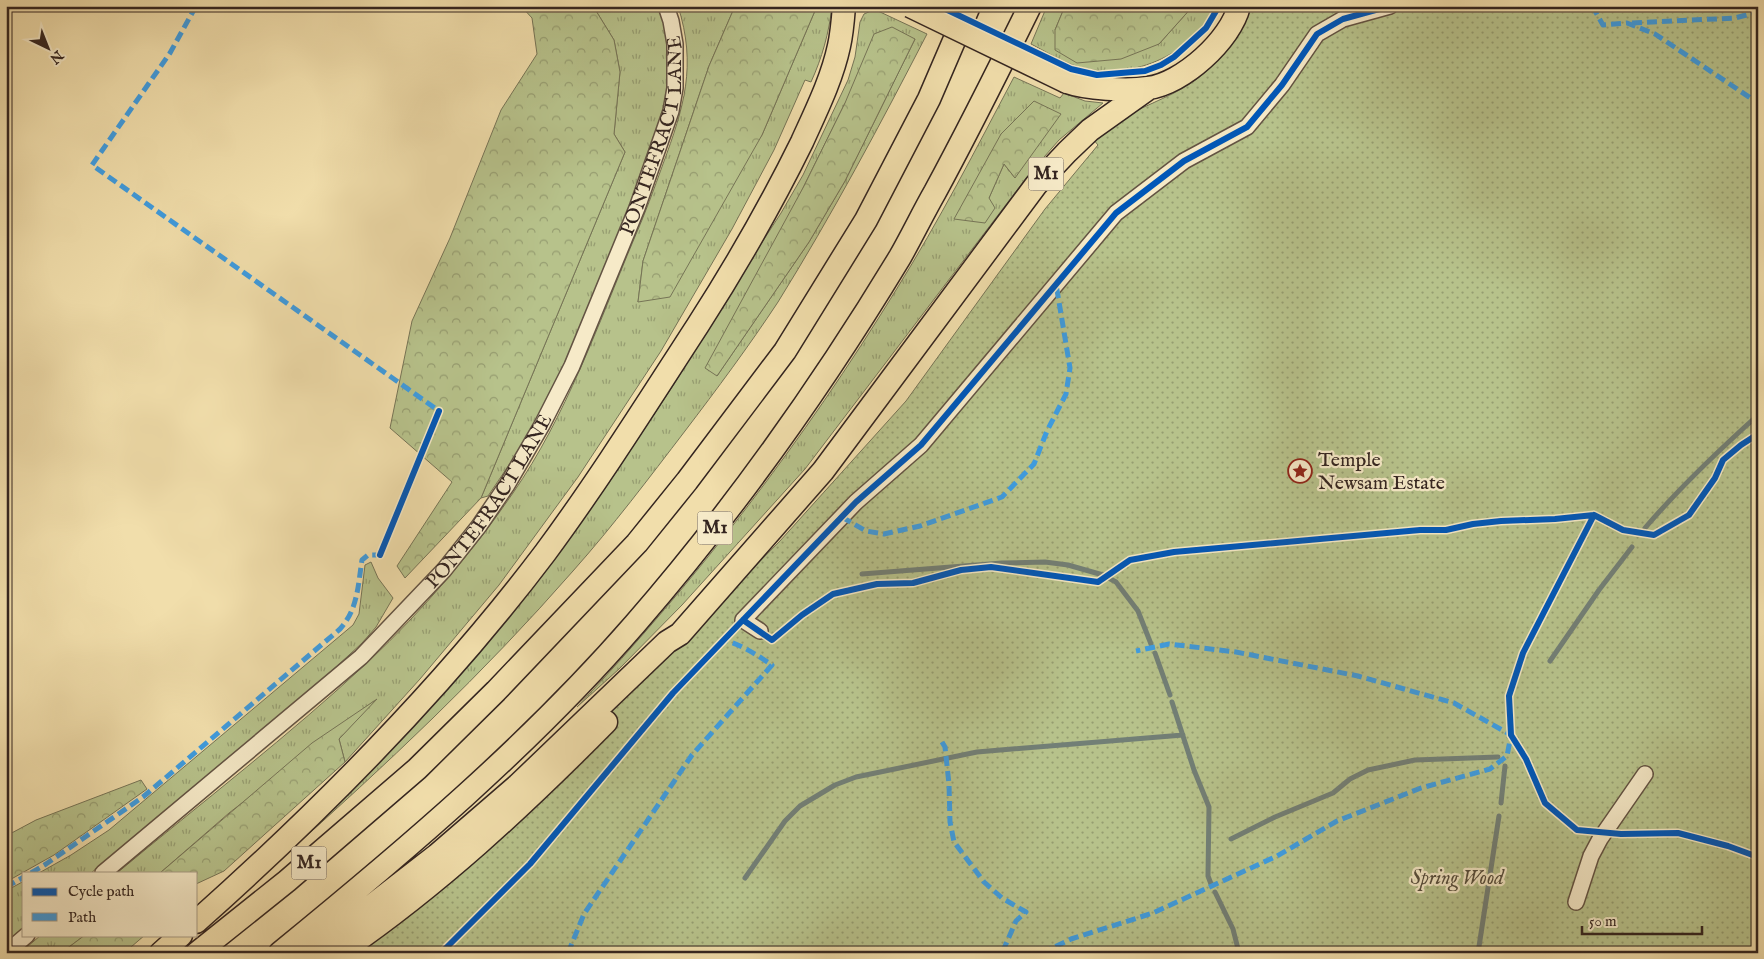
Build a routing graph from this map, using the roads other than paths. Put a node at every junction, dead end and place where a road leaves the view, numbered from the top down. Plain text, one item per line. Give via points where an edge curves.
1 (666, 6) edge
2 (844, 6) edge
3 (910, 6) edge
4 (970, 6) edge
5 (1030, 6) edge
6 (1390, 6) edge
7 (1239, 8) edge
8 (1149, 88) junction
9 (760, 631) dead end
10 (680, 634) junction
11 (1645, 774) dead end
12 (104, 872) edge
13 (1576, 902) dead end
14 (198, 920) edge
15 (26, 936) edge
16 (180, 936) edge
17 (6, 953) edge
18 (161, 953) edge
19 (197, 953) edge
20 (280, 953) edge
21 (311, 953) edge
22 (339, 953) edge

1 - 12 street, PONTEFRACT LANE via 675,44 675,88 671,111 637,208 572,366 507,484 444,570 362,656
2 - 14 highway, M1 via 831,75 766,212 712,304 584,497 477,638 408,715 303,824
3 - 8 highway, bridge via 1067,82 1093,88
4 - 19 highway, M1 via 929,99 866,220 790,343 687,481 636,543 417,769 287,881
5 - 20 highway, M1 via 901,255 803,408 711,533 634,625 550,716 367,882
6 - 9 street via 1344,19 1317,34 1282,85 1247,127 1184,161 1116,213 921,444 856,502 743,620
7 - 8 highway via 1229,29 1210,52 1166,83
8 - 10 highway, M1 via 1090,130 1036,186 823,471
10 - 21 highway, M1 via 667,642 525,778 437,856
10 - 22 highway, M1 via 671,656 492,833 427,888
11 - 13 street via 1600,839
15 - 17 street
16 - 18 highway

